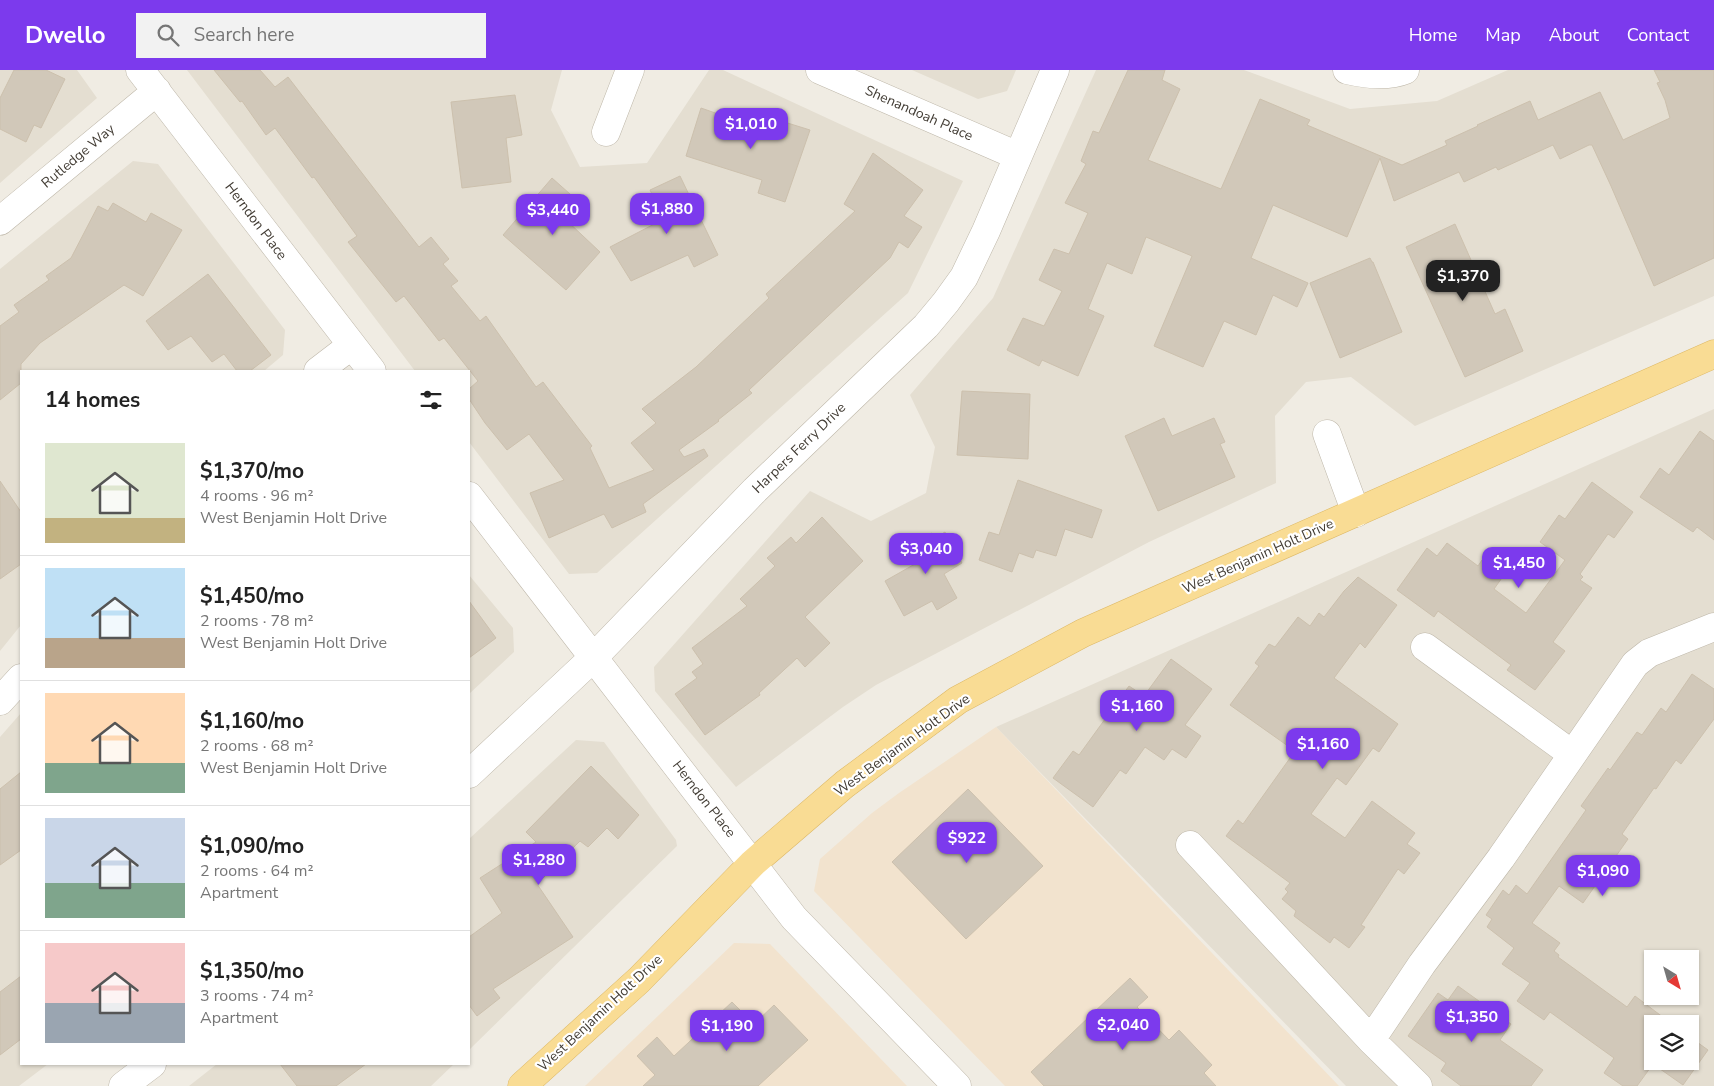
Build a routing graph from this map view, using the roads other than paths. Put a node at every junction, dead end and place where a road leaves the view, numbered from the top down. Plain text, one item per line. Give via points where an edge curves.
1 (140, 70) edge
2 (630, 70) edge
3 (820, 70) edge
4 (1056, 70) edge
5 (1347, 70) edge
6 (1405, 70) edge
7 (157, 91) junction
8 (606, 132) dead end
9 (1018, 156) junction
10 (0, 221) edge
11 (352, 345) junction
12 (1714, 354) edge
13 (319, 370) edge
14 (371, 370) edge
15 (1327, 434) dead end
16 (470, 497) edge
17 (1356, 513) junction
18 (1714, 627) edge
19 (1425, 647) dead end
20 (594, 656) junction
21 (20, 679) edge
22 (0, 701) edge
23 (1572, 754) junction
24 (470, 773) edge
25 (1190, 845) dead end
26 (753, 863) junction
27 (1371, 1040) junction
28 (151, 1065) edge
29 (123, 1086) edge
30 (522, 1086) edge
31 (957, 1086) edge
32 (1418, 1086) edge

1 - 7 street, Herndon Place
2 - 8 street
3 - 9 street, Shenandoah Place
4 - 9 street, Harpers Ferry Drive
5 - 6 street via 1390,74
7 - 10 street, Rutledge Way
7 - 11 street, Herndon Place
9 - 20 street, Harpers Ferry Drive via 964,277 926,326 756,490
11 - 13 street
11 - 14 street, Herndon Place
12 - 17 main road, West Benjamin Holt Drive
15 - 17 street
16 - 20 street, Herndon Place
17 - 26 main road, West Benjamin Holt Drive via 1083,633 958,700 845,784
18 - 23 street via 1649,653 1634,664
19 - 23 street
20 - 24 street, Harpers Ferry Drive
20 - 26 street, Herndon Place
21 - 22 street
23 - 27 street
25 - 27 street
26 - 30 main road, West Benjamin Holt Drive via 639,980
26 - 31 street, Herndon Place via 794,918
27 - 32 street
28 - 29 street

